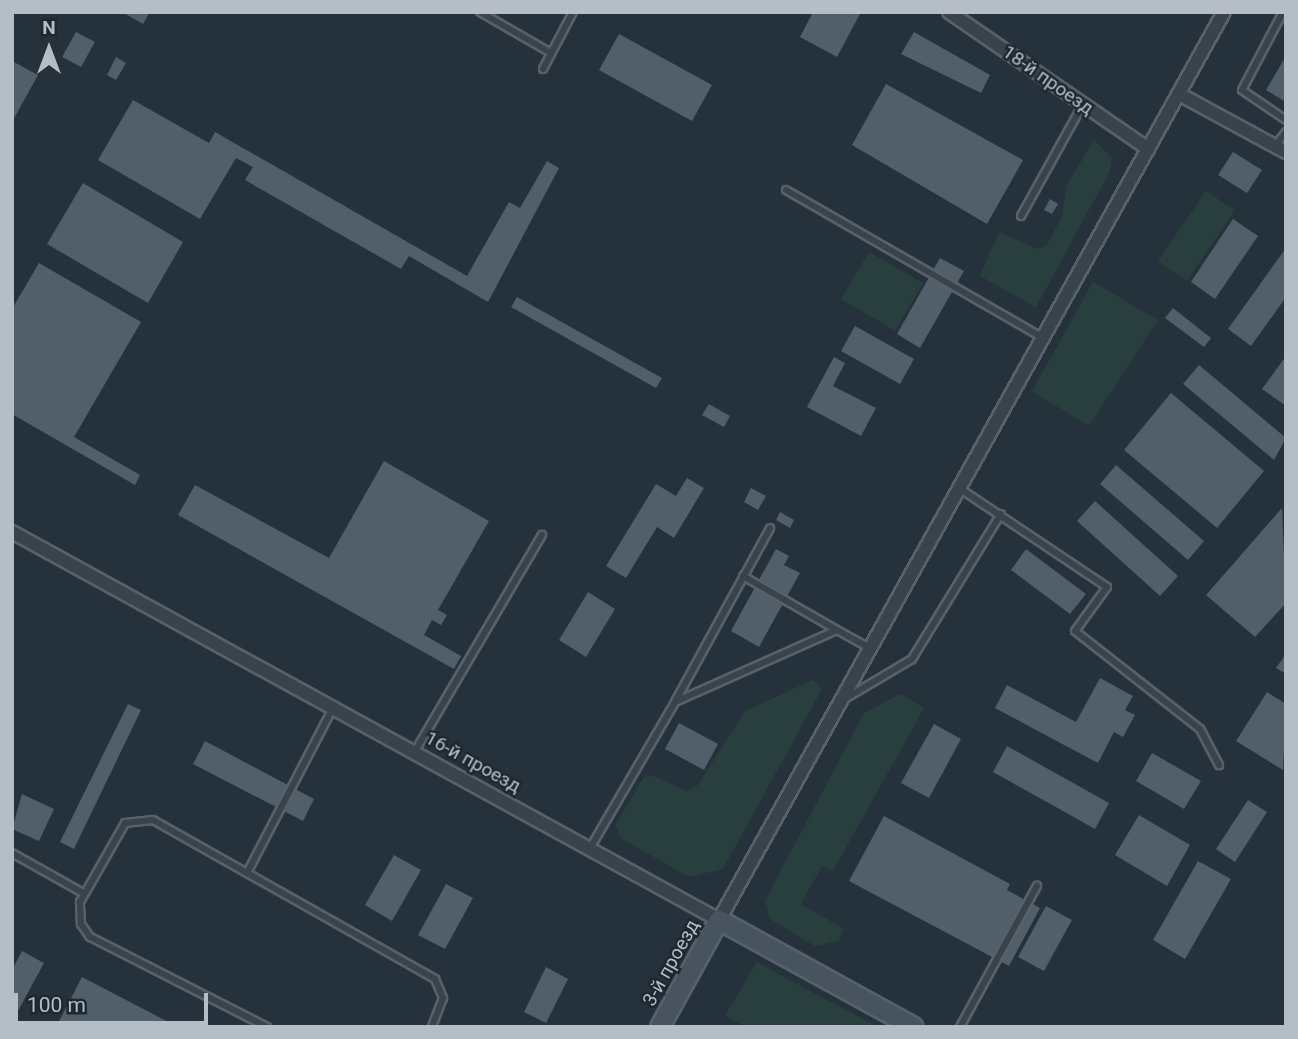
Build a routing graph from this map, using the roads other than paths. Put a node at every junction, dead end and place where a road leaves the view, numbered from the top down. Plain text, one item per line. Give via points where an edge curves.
1 (480, 12) edge
2 (573, 12) edge
3 (949, 12) edge
4 (1224, 12) edge
5 (1283, 12) edge
6 (551, 53) junction
7 (543, 69) dead end
8 (1179, 94) junction
9 (1083, 104) junction
10 (1286, 120) edge
11 (1286, 132) edge
12 (1147, 149) junction
13 (1281, 149) edge
14 (786, 190) dead end
15 (1021, 216) dead end
16 (1044, 338) junction
17 (959, 488) junction
18 (1001, 514) junction
19 (770, 528) dead end
20 (12, 532) edge
21 (542, 535) dead end
22 (743, 576) junction
23 (838, 630) junction
24 (870, 648) junction
25 (675, 702) junction
26 (839, 703) junction
27 (333, 708) junction
28 (414, 752) junction
29 (1219, 765) dead end
30 (589, 851) junction
31 (12, 853) edge
32 (247, 873) junction
33 (1037, 886) dead end
34 (83, 893) junction
35 (719, 920) junction
36 (267, 1027) edge
37 (432, 1027) edge
38 (660, 1027) edge
39 (914, 1027) edge
40 (960, 1027) edge

1 - 6 lane
2 - 6 lane
3 - 9 street, 18-й проезд
4 - 8 street
5 - 10 lane via 1242,90
6 - 7 lane
8 - 12 street
8 - 13 street
9 - 12 street, 18-й проезд
9 - 15 lane
11 - 13 lane
12 - 16 street
14 - 16 lane
16 - 17 street
17 - 18 lane
17 - 24 street
18 - 26 lane via 912,659
18 - 29 lane via 1107,587 1075,631 1200,729
19 - 22 lane
20 - 27 street, 16-й проезд
21 - 28 lane
22 - 23 lane
22 - 25 lane
23 - 24 lane
23 - 25 lane
24 - 26 street
25 - 30 lane
26 - 35 street
27 - 28 street, 16-й проезд
27 - 32 lane
28 - 30 street, 16-й проезд
30 - 35 street, 16-й проезд
31 - 34 lane
32 - 34 lane via 153,820 141,820 125,823
32 - 37 lane via 435,979 443,998
33 - 40 lane
34 - 36 lane via 81,924 90,937
35 - 38 street, 3-й проезд
35 - 39 street, 16-й проезд

